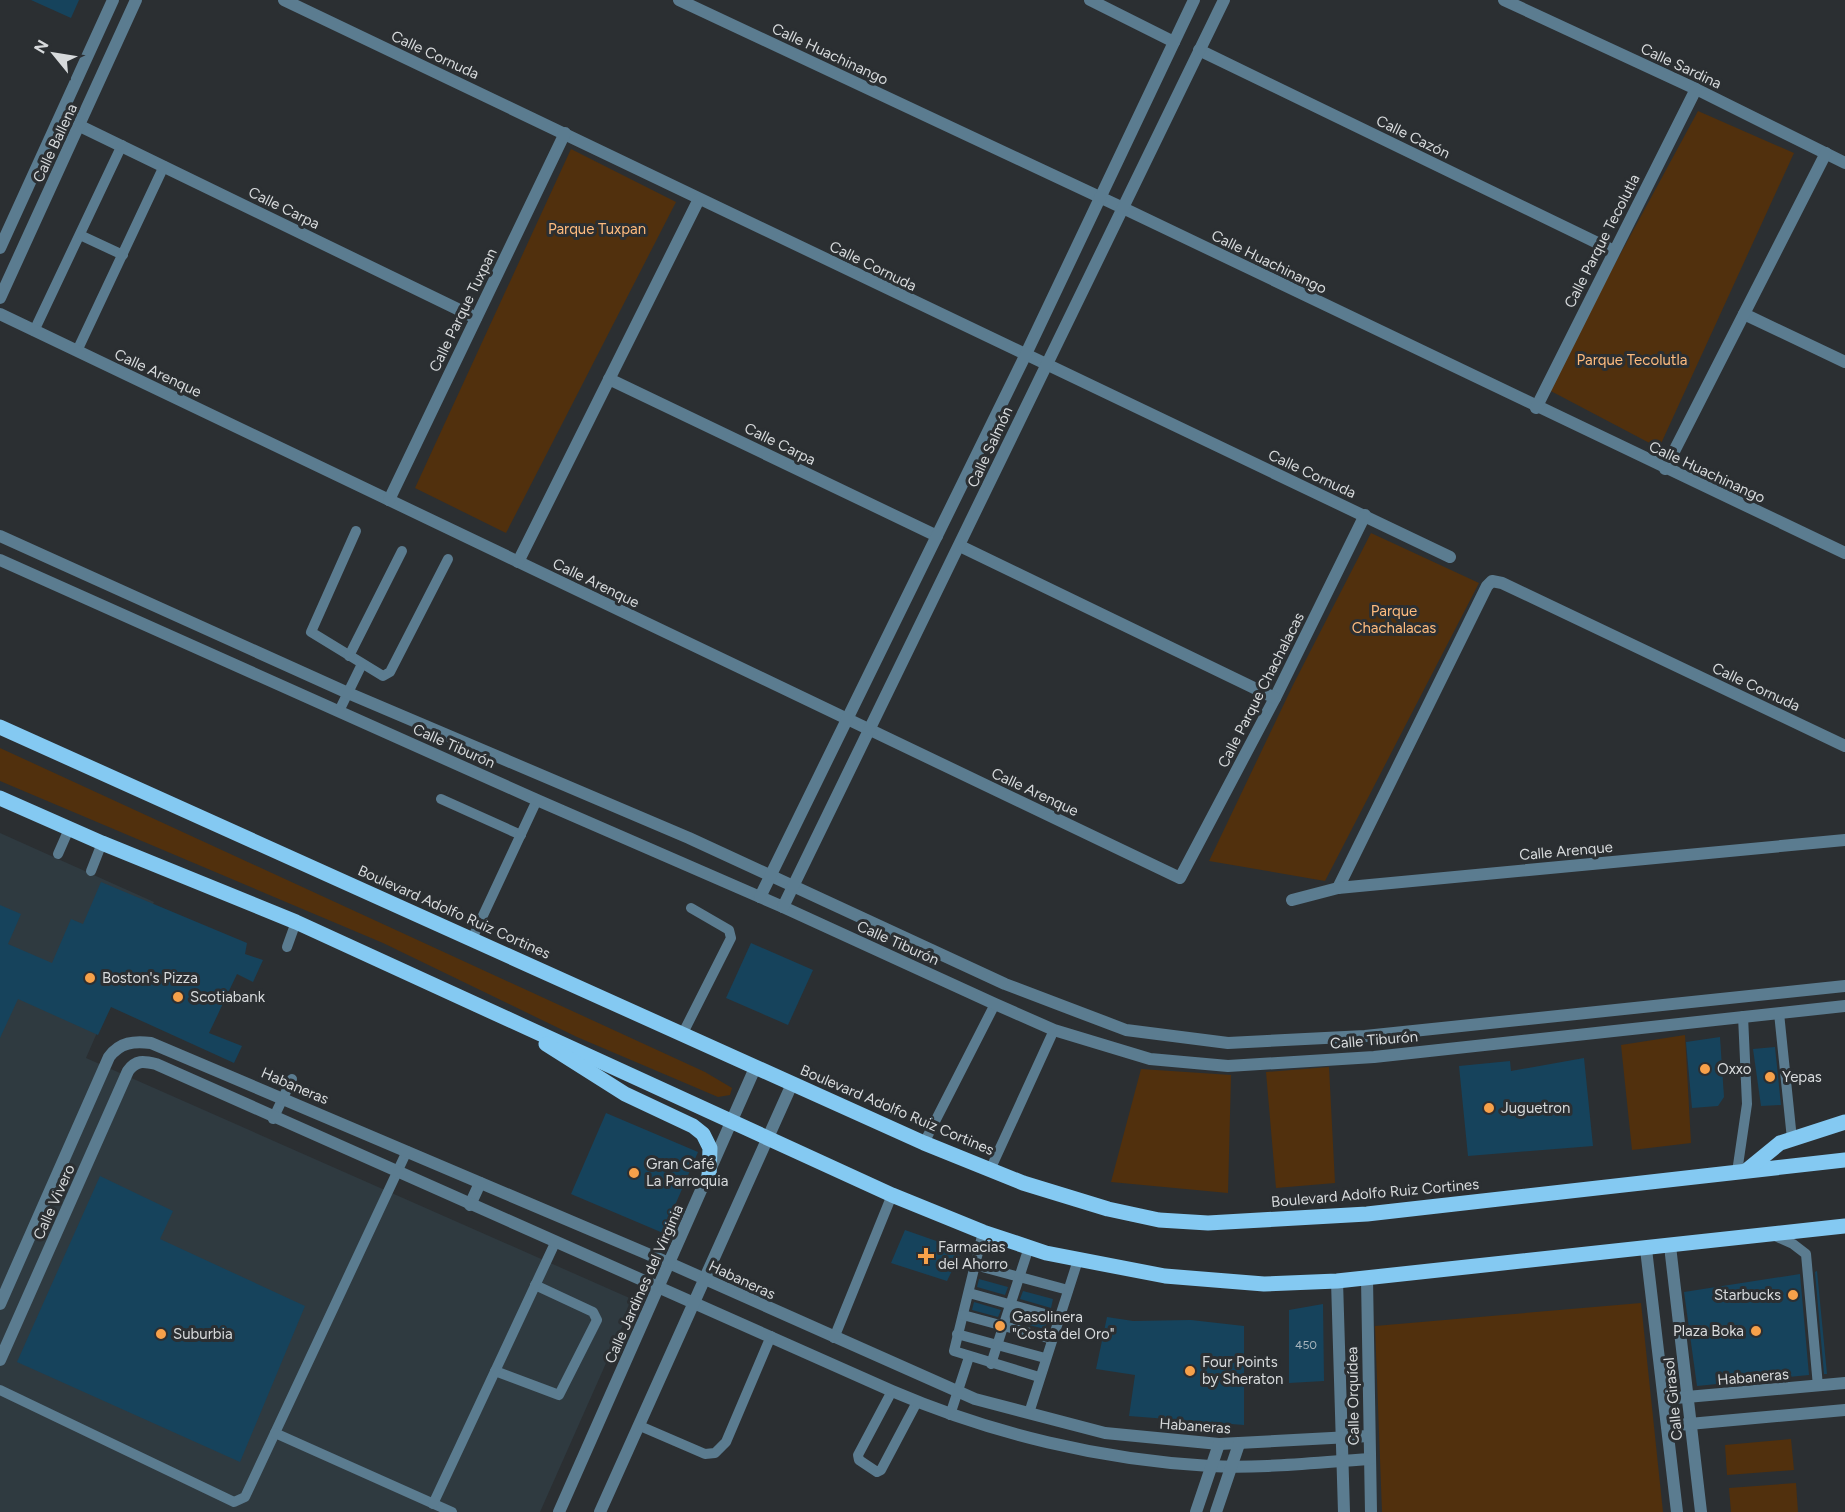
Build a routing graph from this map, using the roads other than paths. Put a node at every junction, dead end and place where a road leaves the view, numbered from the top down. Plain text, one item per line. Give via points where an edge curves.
1 (113, 0) edge
2 (136, 0) edge
3 (284, 0) edge
4 (679, 0) edge
5 (1090, 0) edge
6 (1194, 0) edge
7 (1224, 0) edge
8 (1504, 0) edge
9 (1174, 42) junction
10 (1199, 50) junction
11 (1696, 89) junction
12 (80, 126) junction
13 (565, 133) junction
14 (122, 145) junction
15 (1826, 153) junction
16 (1845, 163) edge
17 (164, 166) junction
18 (1100, 198) junction
19 (699, 199) junction
20 (1123, 208) junction
21 (80, 235) junction
22 (0, 248) edge
23 (1614, 251) junction
24 (123, 255) junction
25 (0, 298) edge
26 (0, 314) edge
27 (1744, 314) junction
28 (476, 318) junction
29 (34, 331) junction
30 (77, 351) junction
31 (1025, 356) junction
32 (1845, 362) edge
33 (1045, 365) junction
34 (609, 379) junction
35 (1536, 408) junction
36 (1665, 469) junction
37 (389, 500) junction
38 (1365, 515) junction
39 (356, 531) dead end
40 (0, 536) edge
41 (937, 536) junction
42 (960, 546) junction
43 (402, 551) dead end
44 (1845, 553) edge
45 (1450, 557) dead end
46 (448, 559) dead end
47 (0, 560) edge
48 (518, 562) junction
49 (86, 576) junction
50 (77, 595) junction
51 (349, 656) junction
52 (362, 664) junction
53 (348, 693) junction
54 (1275, 698) junction
55 (339, 711) junction
56 (848, 721) junction
57 (0, 727) edge
58 (869, 730) junction
59 (1845, 746) edge
60 (0, 798) edge
61 (441, 798) dead end
62 (537, 800) junction
63 (69, 829) junction
64 (520, 836) junction
65 (1845, 840) edge
66 (102, 843) junction
67 (58, 854) dead end
68 (91, 871) dead end
69 (770, 876) junction
70 (1180, 878) joint
71 (792, 886) junction
72 (1338, 888) junction
73 (760, 897) junction
74 (1292, 900) dead end
75 (783, 907) junction
76 (691, 908) dead end
77 (296, 922) junction
78 (472, 939) junction
79 (287, 947) dead end
80 (1845, 986) edge
81 (995, 1004) junction
82 (1845, 1006) edge
83 (1779, 1013) junction
84 (1743, 1016) junction
85 (506, 1017) junction
86 (1054, 1030) junction
87 (682, 1035) junction
88 (126, 1043) joint
89 (755, 1068) junction
90 (292, 1079) dead end
91 (792, 1084) junction
92 (284, 1097) junction
93 (273, 1119) junction
94 (733, 1121) junction
95 (1845, 1122) edge
96 (769, 1137) junction
97 (1792, 1139) junction
98 (924, 1143) junction
99 (407, 1151) junction
100 (1845, 1160) edge
101 (990, 1170) junction
102 (1742, 1171) junction
103 (396, 1173) junction
104 (709, 1178) junction
105 (480, 1183) junction
106 (892, 1196) junction
107 (470, 1205) junction
108 (43, 1206) junction
109 (65, 1215) junction
110 (1845, 1227) edge
111 (983, 1232) junction
112 (1772, 1234) junction
113 (555, 1243) junction
114 (1670, 1246) junction
115 (1029, 1247) junction
116 (1646, 1249) junction
117 (1078, 1260) junction
118 (669, 1263) junction
119 (975, 1265) junction
120 (1019, 1277) junction
121 (1366, 1279) junction
122 (705, 1280) junction
123 (1337, 1281) junction
124 (536, 1285) junction
125 (659, 1286) junction
126 (1068, 1290) junction
127 (969, 1293) junction
128 (696, 1302) junction
129 (0, 1304) edge
130 (1010, 1305) junction
131 (963, 1316) junction
132 (1059, 1318) junction
133 (1003, 1327) junction
134 (957, 1334) junction
135 (771, 1336) junction
136 (834, 1338) junction
137 (1052, 1339) junction
138 (997, 1346) junction
139 (969, 1357) junction
140 (1045, 1358) junction
141 (0, 1360) edge
142 (991, 1364) junction
143 (495, 1371) junction
144 (1039, 1377) junction
145 (1845, 1383) edge
146 (1818, 1386) junction
147 (0, 1390) edge
148 (892, 1391) junction
149 (957, 1393) junction
150 (1689, 1398) junction
151 (1664, 1399) junction
152 (917, 1402) junction
153 (1845, 1410) edge
154 (1029, 1413) junction
155 (950, 1415) junction
156 (1691, 1423) junction
157 (640, 1426) junction
158 (1667, 1426) junction
159 (275, 1433) junction
160 (1369, 1436) junction
161 (1341, 1437) junction
162 (1219, 1444) junction
163 (1239, 1444) junction
164 (1370, 1459) junction
165 (1342, 1461) junction
166 (1211, 1466) junction
167 (1232, 1466) junction
168 (433, 1504) junction
169 (453, 1512) edge
170 (560, 1512) edge
171 (600, 1512) edge
172 (1196, 1512) edge
173 (1216, 1512) edge
174 (1344, 1512) edge
175 (1371, 1512) edge
176 (1677, 1512) edge
177 (1701, 1512) edge

1 - 22 street, Calle Ballena
2 - 12 street, Calle Ballena
3 - 13 street, Calle Cornuda
4 - 18 street, Calle Huachinango
5 - 9 street
6 - 9 street, Calle Salmón
7 - 10 street, Calle Salmón
8 - 11 street, Calle Sardina
9 - 18 street, Calle Salmón
10 - 20 street, Calle Salmón
10 - 23 street, Calle Cazón
11 - 15 street, Calle Sardina
11 - 23 street, Calle Parque Tecolutla
12 - 14 street, Calle Carpa
12 - 25 street, Calle Ballena
13 - 19 street, Calle Cornuda
13 - 28 street, Calle Parque Tuxpan
14 - 17 street, Calle Carpa
14 - 21 lane
15 - 16 street, Calle Sardina
15 - 27 street
17 - 24 lane
17 - 28 street, Calle Carpa
18 - 20 street, Calle Huachinango
18 - 31 street, Calle Salmón
19 - 31 street, Calle Cornuda
19 - 34 street
20 - 33 street, Calle Salmón
20 - 35 street, Calle Huachinango
21 - 24 lane
21 - 29 lane
23 - 35 street, Calle Parque Tecolutla
24 - 30 lane
26 - 29 street, Calle Arenque
27 - 32 street
27 - 36 street
28 - 37 street, Calle Parque Tuxpan
29 - 30 street, Calle Arenque
30 - 37 street, Calle Arenque
31 - 33 street, Calle Cornuda
31 - 41 street, Calle Salmón
33 - 38 street, Calle Cornuda
33 - 42 street, Calle Salmón
34 - 41 street, Calle Carpa
34 - 48 street
35 - 36 street, Calle Huachinango
36 - 44 street, Calle Huachinango
37 - 48 street, Calle Arenque
38 - 45 street, Calle Cornuda
38 - 54 street, Calle Parque Chachalacas
39 - 51 lane via 310,629 314,636
40 - 49 street, Calle Tiburón
41 - 56 street, Calle Salmón
42 - 54 street
42 - 58 street, Calle Salmón
43 - 51 lane
46 - 52 lane via 390,672 383,676
47 - 50 street, Calle Tiburón
48 - 56 street, Calle Arenque
49 - 50 street
49 - 53 street, Calle Tiburón
50 - 55 street, Calle Tiburón
51 - 52 lane
52 - 53 lane
53 - 55 lane
53 - 69 street, Calle Tiburón
54 - 70 street, Calle Parque Chachalacas
55 - 62 street, Calle Tiburón
56 - 58 street, Calle Arenque
56 - 69 street, Calle Salmón
57 - 78 main road, Boulevard Adolfo Ruiz Cortines
58 - 70 street, Calle Arenque
58 - 71 street, Calle Salmón
59 - 72 street, Calle Cornuda via 1492,581
60 - 63 main road
61 - 64 lane
62 - 64 lane
62 - 73 street, Calle Tiburón
63 - 66 main road
63 - 67 lane
64 - 78 lane
65 - 72 street, Calle Arenque
66 - 68 lane
66 - 77 main road
69 - 71 street, Calle Tiburón
69 - 73 street, Calle Salmón
71 - 75 street, Calle Salmón
71 - 80 street, Calle Tiburón via 1005,984 1108,1025 1157,1036 1228,1043 1365,1036
72 - 74 street, Calle Arenque
73 - 75 street, Calle Tiburón
75 - 81 street, Calle Tiburón
76 - 87 lane via 729,930 731,939
77 - 79 lane
77 - 85 main road
78 - 87 main road, Boulevard Adolfo Ruiz Cortines
81 - 86 street, Calle Tiburón
81 - 98 lane
82 - 83 street, Calle Tiburón
83 - 84 street, Calle Tiburón
83 - 97 lane
84 - 86 street, Calle Tiburón via 1374,1057 1228,1066 1150,1059
84 - 102 lane via 1747,1104
85 - 94 main road
85 - 104 main road via 625,1094 693,1126 703,1134 710,1148
86 - 101 lane
87 - 89 main road, Boulevard Adolfo Ruiz Cortines
88 - 92 street, Habaneras via 152,1043
88 - 108 street, Calle Vivero via 109,1057
89 - 91 main road, Boulevard Adolfo Ruiz Cortines
89 - 94 street, Calle Jardines del Virginia
90 - 92 lane
91 - 96 street
91 - 98 main road, Boulevard Adolfo Ruiz Cortines
92 - 93 lane
92 - 99 street, Habaneras
93 - 103 street
93 - 109 street, Calle Vivero via 156,1064 134,1064
94 - 96 main road
94 - 104 street, Calle Jardines del Virginia
95 - 97 main road
96 - 106 main road
96 - 122 street
97 - 102 main road via 1770,1148
98 - 101 main road, Boulevard Adolfo Ruiz Cortines
99 - 103 lane
99 - 105 street, Habaneras
100 - 102 main road, Boulevard Adolfo Ruiz Cortines
101 - 102 main road, Boulevard Adolfo Ruiz Cortines via 1108,1209 1159,1220 1208,1222 1366,1214
103 - 107 street
103 - 159 lane
104 - 118 street, Calle Jardines del Virginia
105 - 107 street
105 - 118 street, Habaneras
106 - 111 main road
106 - 136 lane
107 - 113 street
108 - 109 street
108 - 129 street, Calle Vivero
109 - 141 street, Calle Vivero
110 - 112 main road
111 - 115 main road
111 - 119 lane
112 - 114 main road
112 - 146 lane via 1806,1254
113 - 124 lane
113 - 125 street
114 - 116 main road
114 - 150 street, Calle Girasol
115 - 117 main road
115 - 120 lane
116 - 121 main road
116 - 151 street, Calle Girasol
117 - 123 main road via 1215,1281
117 - 126 lane
118 - 122 street, Habaneras
118 - 125 street, Calle Jardines del Virginia
119 - 120 lane
119 - 127 lane
120 - 126 lane
120 - 130 lane
121 - 123 main road
121 - 160 street, Calle Orquídea
122 - 128 street
122 - 136 street, Habaneras
123 - 161 street, Calle Orquídea
124 - 143 lane
124 - 143 lane via 597,1315 579,1358 559,1395
125 - 128 street
125 - 170 street, Calle Jardines del Virginia
126 - 132 lane
127 - 130 lane
127 - 131 lane
128 - 135 street
128 - 157 street
130 - 132 lane
130 - 133 lane
131 - 133 lane
131 - 134 lane
132 - 137 lane
133 - 137 lane
133 - 138 lane
134 - 138 lane
134 - 139 lane via 954,1351
135 - 148 street
135 - 157 lane via 726,1442 715,1453 705,1455
136 - 149 street, Habaneras
137 - 140 lane
138 - 140 lane
138 - 142 lane
139 - 142 lane
139 - 149 lane
140 - 144 lane
142 - 144 lane
143 - 168 lane
144 - 154 lane
145 - 146 street, Habaneras
146 - 150 street, Habaneras
147 - 159 lane via 234,1502 245,1497
148 - 152 street
148 - 152 lane via 858,1455 859,1460 877,1472
149 - 154 street, Habaneras
149 - 155 lane
150 - 151 street, Habaneras
150 - 156 street, Calle Girasol
151 - 158 street, Calle Girasol
152 - 155 street
153 - 156 street
154 - 162 street, Habaneras via 1105,1433
155 - 166 street via 1098,1454
156 - 158 street
156 - 177 street, Calle Girasol
157 - 171 street
158 - 176 street, Calle Girasol
159 - 168 lane
160 - 161 street, Habaneras
160 - 164 street, Calle Orquídea
161 - 163 street, Habaneras
161 - 165 street, Calle Orquídea
162 - 163 street, Habaneras
162 - 166 street
163 - 167 street
164 - 165 street
164 - 175 street, Calle Orquídea
165 - 167 street
165 - 174 street, Calle Orquídea
166 - 167 street
166 - 172 street
167 - 173 street
168 - 169 lane

